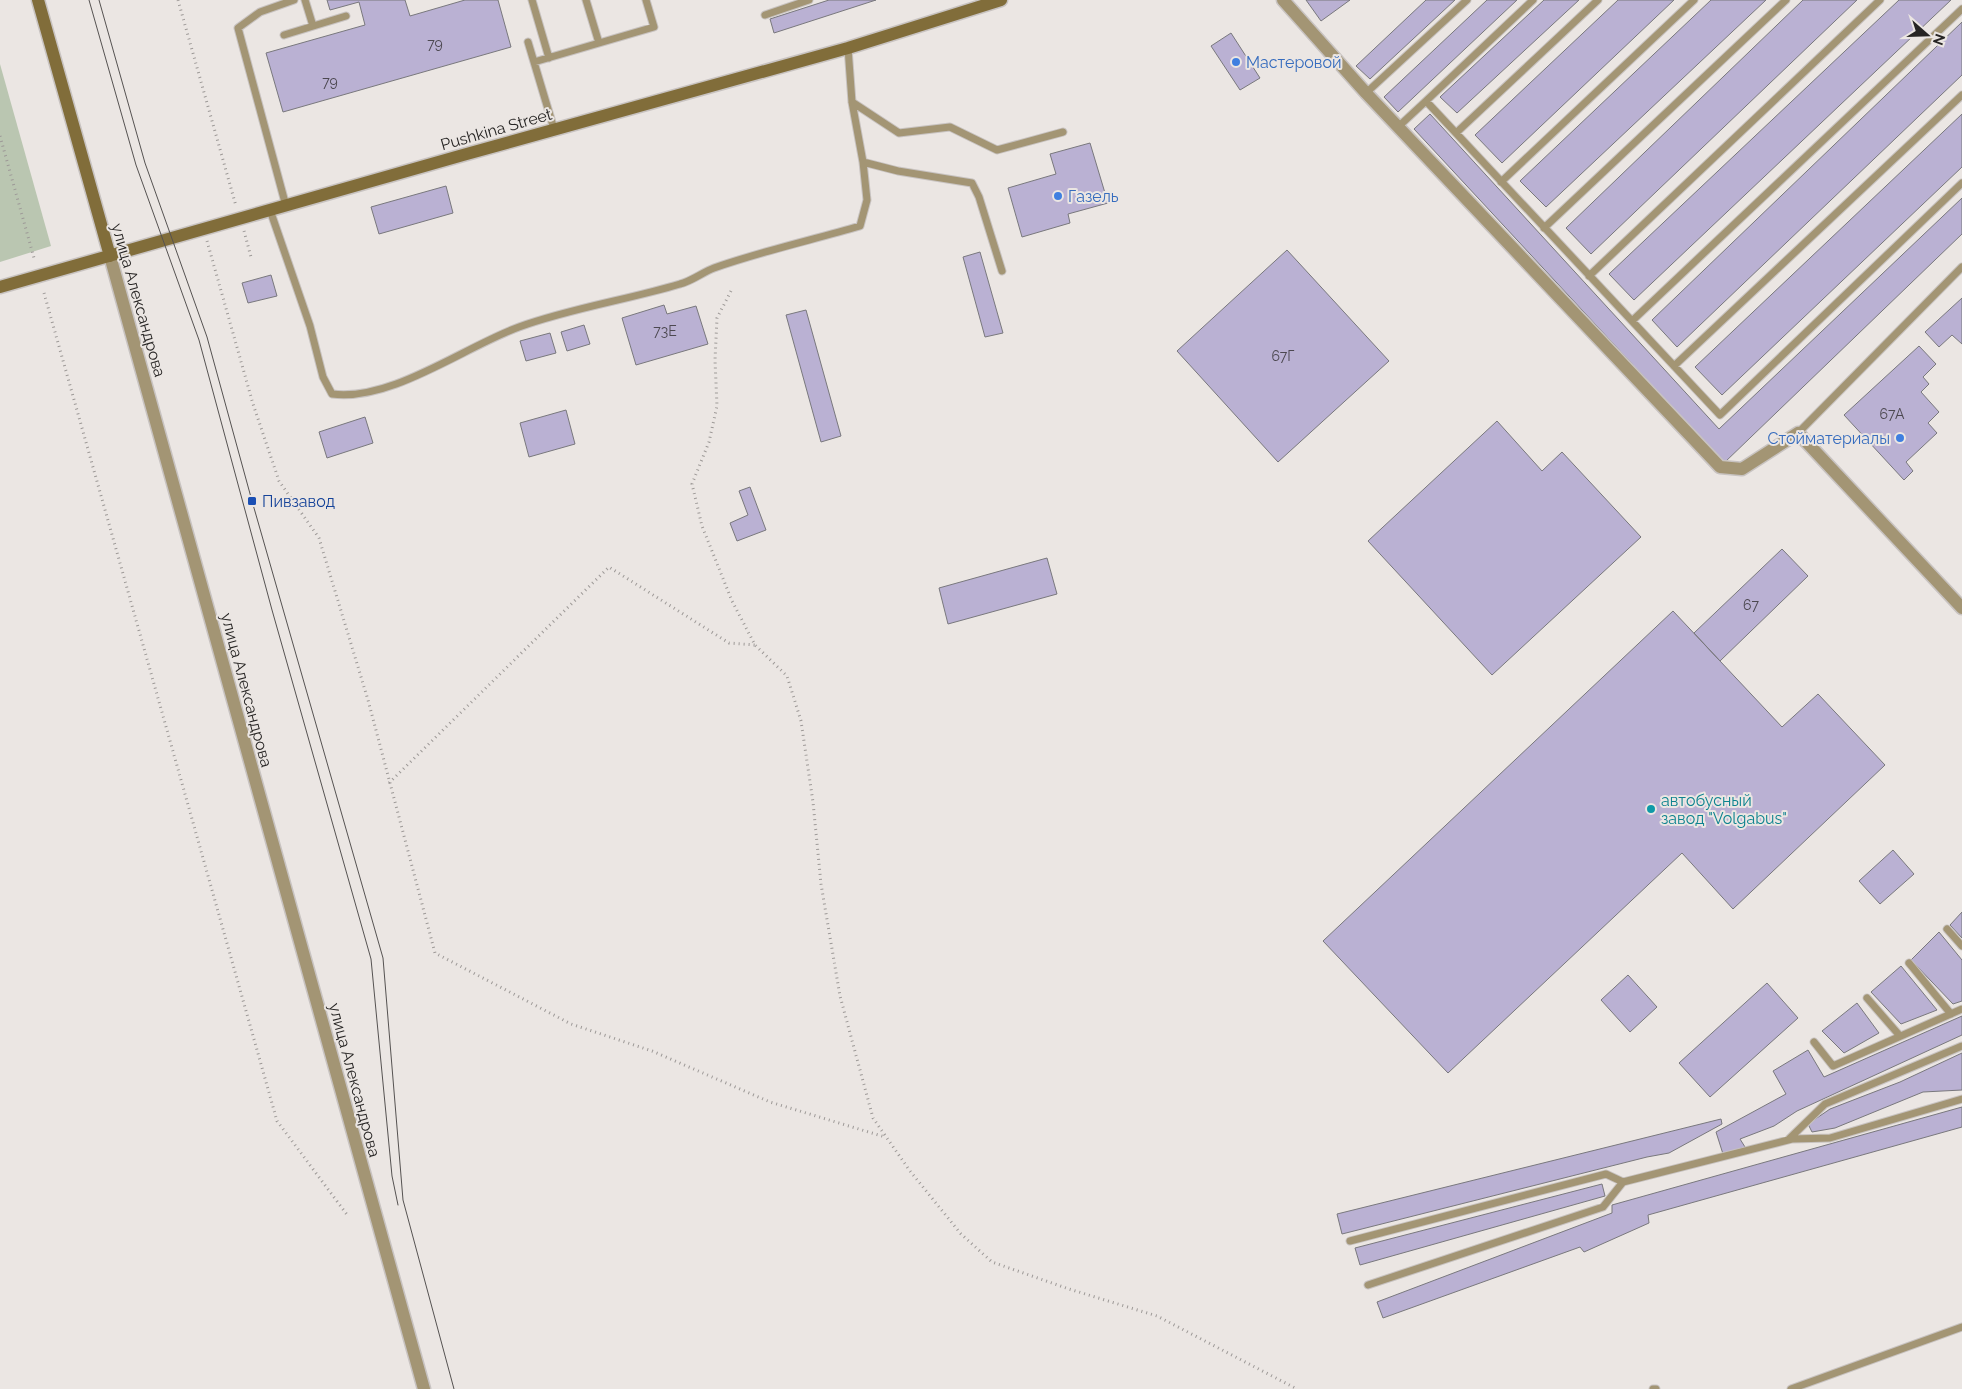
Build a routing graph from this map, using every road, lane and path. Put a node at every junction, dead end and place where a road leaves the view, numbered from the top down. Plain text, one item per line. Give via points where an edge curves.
1 (38, 0) edge
2 (178, 0) edge
3 (294, 0) edge
4 (305, 0) edge
5 (532, 0) edge
6 (586, 0) edge
7 (646, 0) edge
8 (810, 0) edge
9 (1001, 0) edge
10 (1283, 0) edge
11 (1467, 0) edge
12 (1533, 0) edge
13 (1598, 0) edge
14 (1694, 0) edge
15 (1786, 0) edge
16 (1880, 0) edge
17 (1962, 9) edge
18 (765, 15) dead end
19 (346, 16) dead end
20 (313, 26) junction
21 (284, 34) dead end
22 (528, 42) dead end
23 (599, 43) junction
24 (848, 48) junction
25 (549, 58) junction
26 (534, 62) junction
27 (1366, 93) junction
28 (1962, 95) edge
29 (1426, 101) junction
30 (852, 102) junction
31 (1398, 127) junction
32 (554, 129) junction
33 (1063, 132) dead end
34 (1456, 134) junction
35 (0, 136) edge
36 (863, 162) junction
37 (1501, 182) junction
38 (1962, 183) edge
39 (286, 206) junction
40 (270, 210) junction
41 (240, 218) junction
42 (204, 228) junction
43 (1544, 228) junction
44 (110, 256) junction
45 (251, 257) dead end
46 (34, 258) dead end
47 (1962, 268) edge
48 (1002, 271) dead end
49 (1589, 276) junction
50 (0, 287) edge
51 (732, 291) dead end
52 (44, 293) dead end
53 (1632, 321) junction
54 (1674, 366) junction
55 (1798, 433) junction
56 (1962, 608) edge
57 (756, 646) junction
58 (389, 783) junction
59 (1947, 929) dead end
60 (1962, 946) edge
61 (1909, 963) dead end
62 (1867, 998) dead end
63 (1962, 1009) edge
64 (1951, 1014) junction
65 (1900, 1036) junction
66 (1814, 1042) dead end
67 (1962, 1046) edge
68 (1962, 1099) edge
69 (886, 1137) junction
70 (1789, 1140) junction
71 (1623, 1182) junction
72 (348, 1216) dead end
73 (1350, 1241) dead end
74 (1368, 1285) dead end
75 (1962, 1327) edge
76 (424, 1389) edge
77 (1297, 1389) edge
78 (1791, 1389) edge

1 - 44 main road, улица Александрова
2 - 41 path
3 - 39 lane via 260,12 238,28
4 - 20 lane
5 - 25 lane
6 - 23 lane
7 - 23 lane via 654,27
8 - 18 lane
9 - 24 main road, Pushkina Street
10 - 27 street
11 - 27 lane
12 - 29 lane
13 - 34 lane
14 - 37 lane
15 - 43 lane
16 - 49 lane
17 - 53 lane
19 - 20 lane
20 - 21 lane
22 - 26 lane
23 - 25 lane
24 - 30 lane
24 - 32 main road, Pushkina Street
25 - 26 lane
26 - 32 lane
27 - 31 street
28 - 54 lane
29 - 31 lane
29 - 34 lane
30 - 33 lane via 899,133 950,126 997,150
30 - 36 lane
31 - 55 street via 1720,467 1742,469
32 - 39 main road, Pushkina Street
34 - 37 lane
35 - 46 path
36 - 40 lane via 867,200 860,226 713,268 682,284 594,304 518,327 378,391 348,396 332,394 323,376 310,326
36 - 48 lane via 972,183
37 - 43 lane
38 - 54 lane via 1720,415
39 - 40 main road, Pushkina Street
40 - 41 main road, Pushkina Street
41 - 42 main road, Pushkina Street
41 - 45 path
42 - 44 main road, Pushkina Street
42 - 58 path via 253,404 279,481 319,538 368,700
43 - 49 lane
44 - 50 main road, Pushkina Street
44 - 76 street, улица Александрова
47 - 55 lane
49 - 53 lane
51 - 57 path via 717,318 714,360 717,406 709,442 692,484 702,526 732,601
52 - 72 path via 277,1121
53 - 54 lane
55 - 56 street
57 - 58 path via 728,643 609,567
57 - 69 path via 787,676 801,721 821,884 840,996 872,1118
58 - 69 path via 435,953 571,1024 652,1051 770,1102
59 - 60 lane
61 - 64 lane
62 - 65 lane
63 - 64 lane
64 - 65 lane
65 - 66 lane via 1833,1066
67 - 70 lane via 1825,1104
68 - 70 lane via 1830,1138
69 - 77 path via 961,1234 992,1262 1068,1290 1157,1316
70 - 71 lane
71 - 73 lane via 1606,1174
71 - 74 lane via 1603,1207
75 - 78 lane

